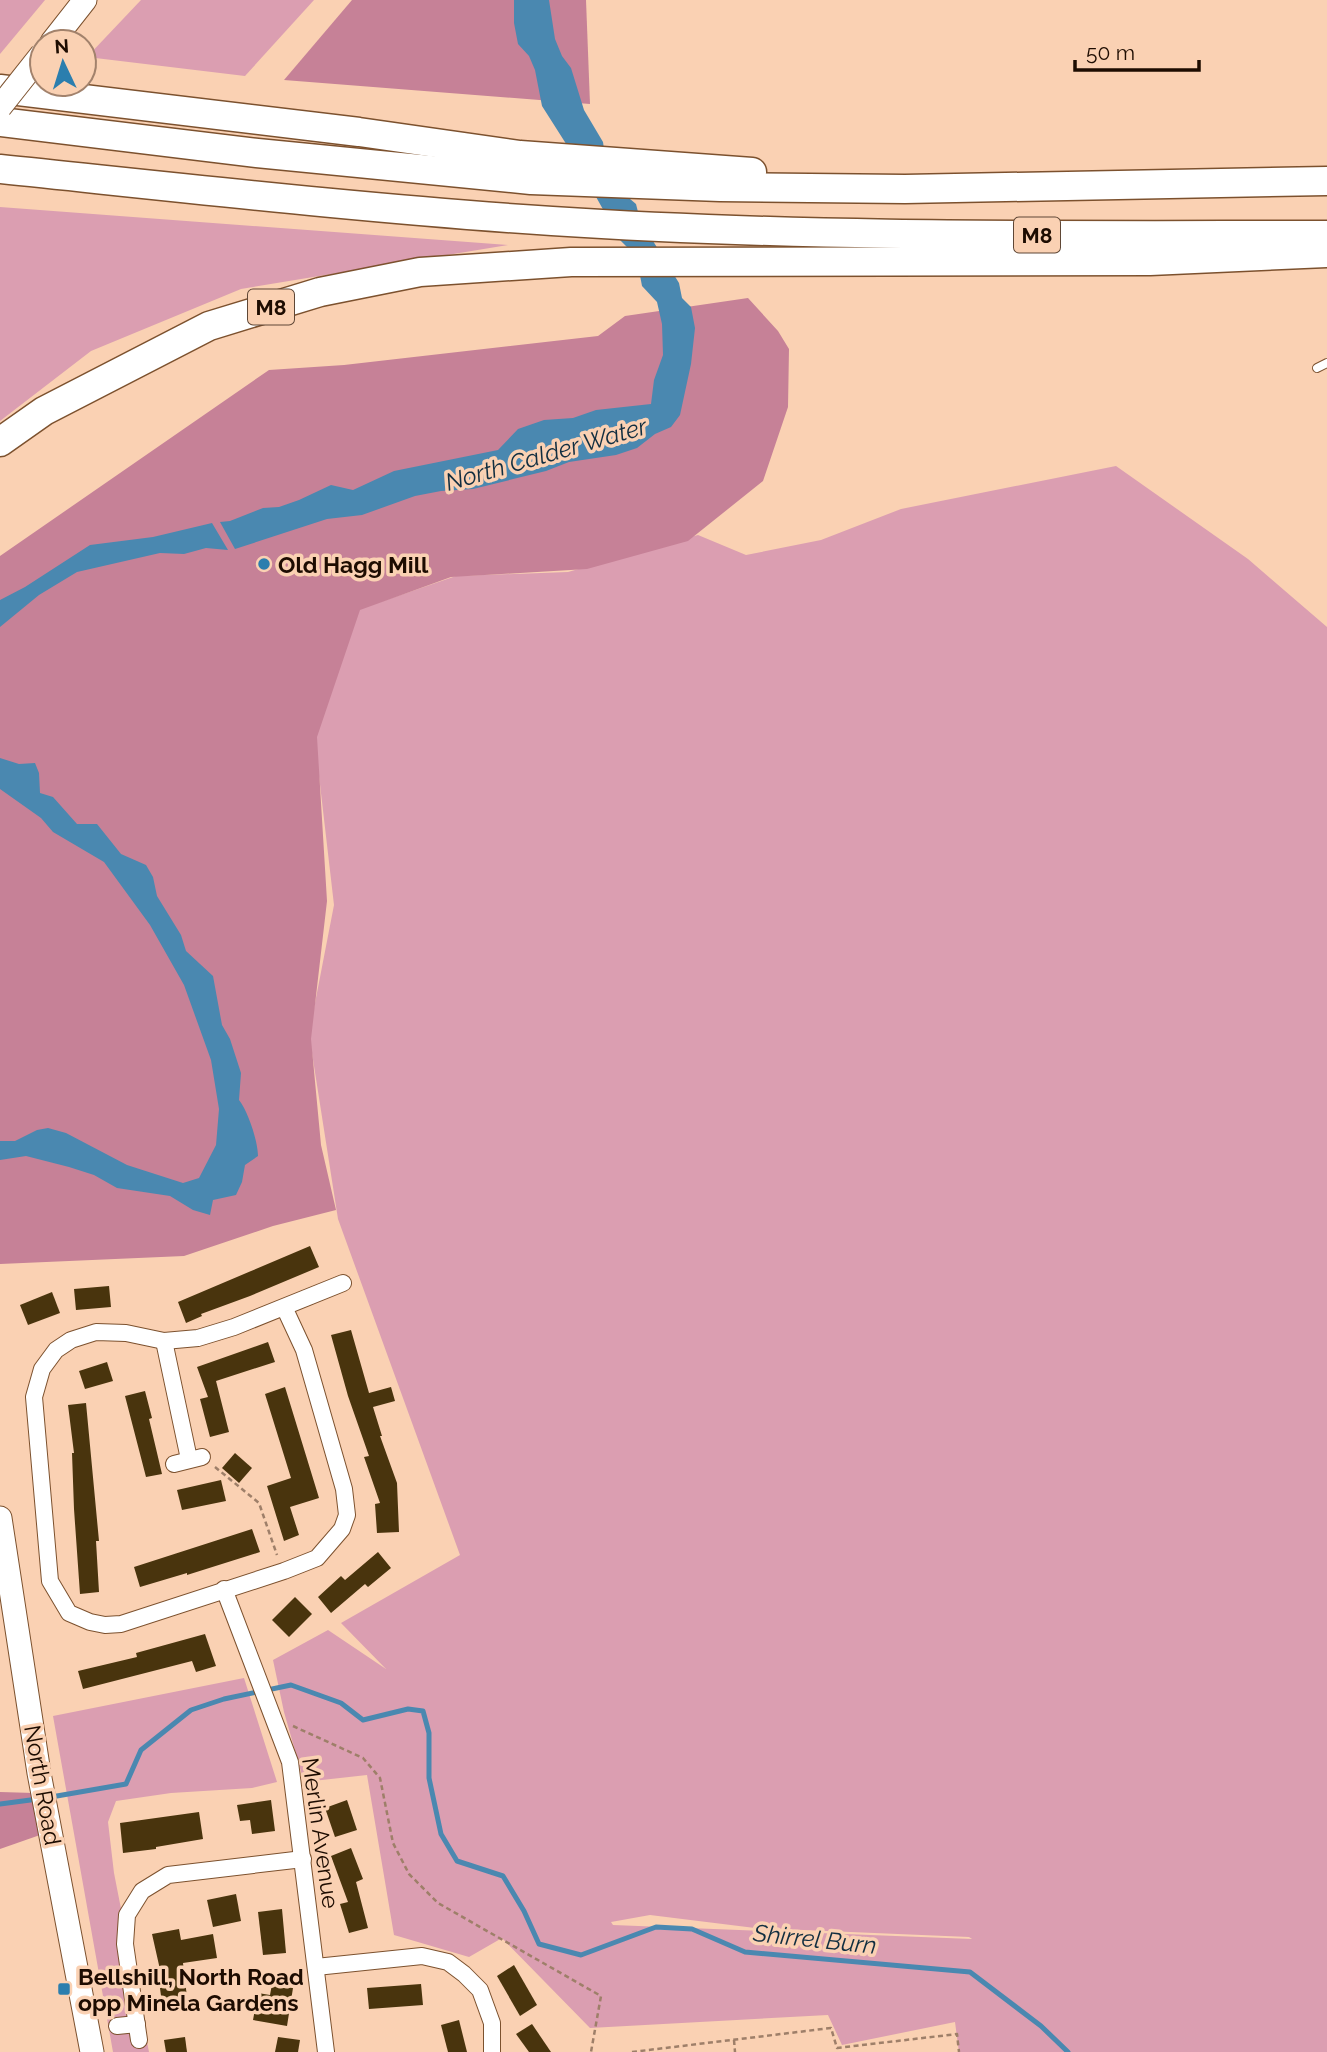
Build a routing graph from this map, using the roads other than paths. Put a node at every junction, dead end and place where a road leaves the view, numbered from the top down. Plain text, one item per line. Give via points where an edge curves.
1 (85, 0) edge
2 (63, 28) edge
3 (28, 72) edge
4 (0, 89) edge
5 (0, 107) edge
6 (0, 122) edge
7 (526, 168) junction
8 (0, 169) edge
9 (1327, 181) edge
10 (1327, 235) edge
11 (1327, 253) edge
12 (1327, 363) edge
13 (1317, 368) dead end
14 (0, 442) edge
15 (343, 1283) dead end
16 (284, 1307) junction
17 (163, 1341) junction
18 (188, 1460) road end
19 (0, 1518) edge
20 (224, 1589) junction
21 (303, 1859) junction
22 (316, 1967) junction
23 (117, 2026) dead end
24 (92, 2052) edge
25 (326, 2052) edge
26 (492, 2052) edge

1 - 2 main road
3 - 5 main road, bridge
4 - 7 highway, M8 via 359,132
6 - 7 highway, M8 via 257,153
7 - 9 highway, M8 via 905,189
8 - 10 highway, M8 via 551,221 746,230
11 - 14 highway, M8 via 1150,261 571,262 420,272 320,292 209,326 44,411
12 - 13 lane
15 - 16 street
16 - 17 street via 198,1338
16 - 20 street via 304,1350 344,1489 347,1516 317,1558
17 - 18 street
17 - 20 street via 96,1332 56,1350 42,1369 34,1397 50,1581 69,1613 105,1625 121,1624
19 - 24 main road, North Road via 39,1773
20 - 21 street, Merlin Avenue via 290,1762
21 - 22 street, Merlin Avenue
21 - 23 street via 168,1875 142,1891 127,1915 125,1944 138,2032
22 - 25 street, Merlin Avenue
22 - 26 street via 422,1956 448,1962 480,1990 492,2023

